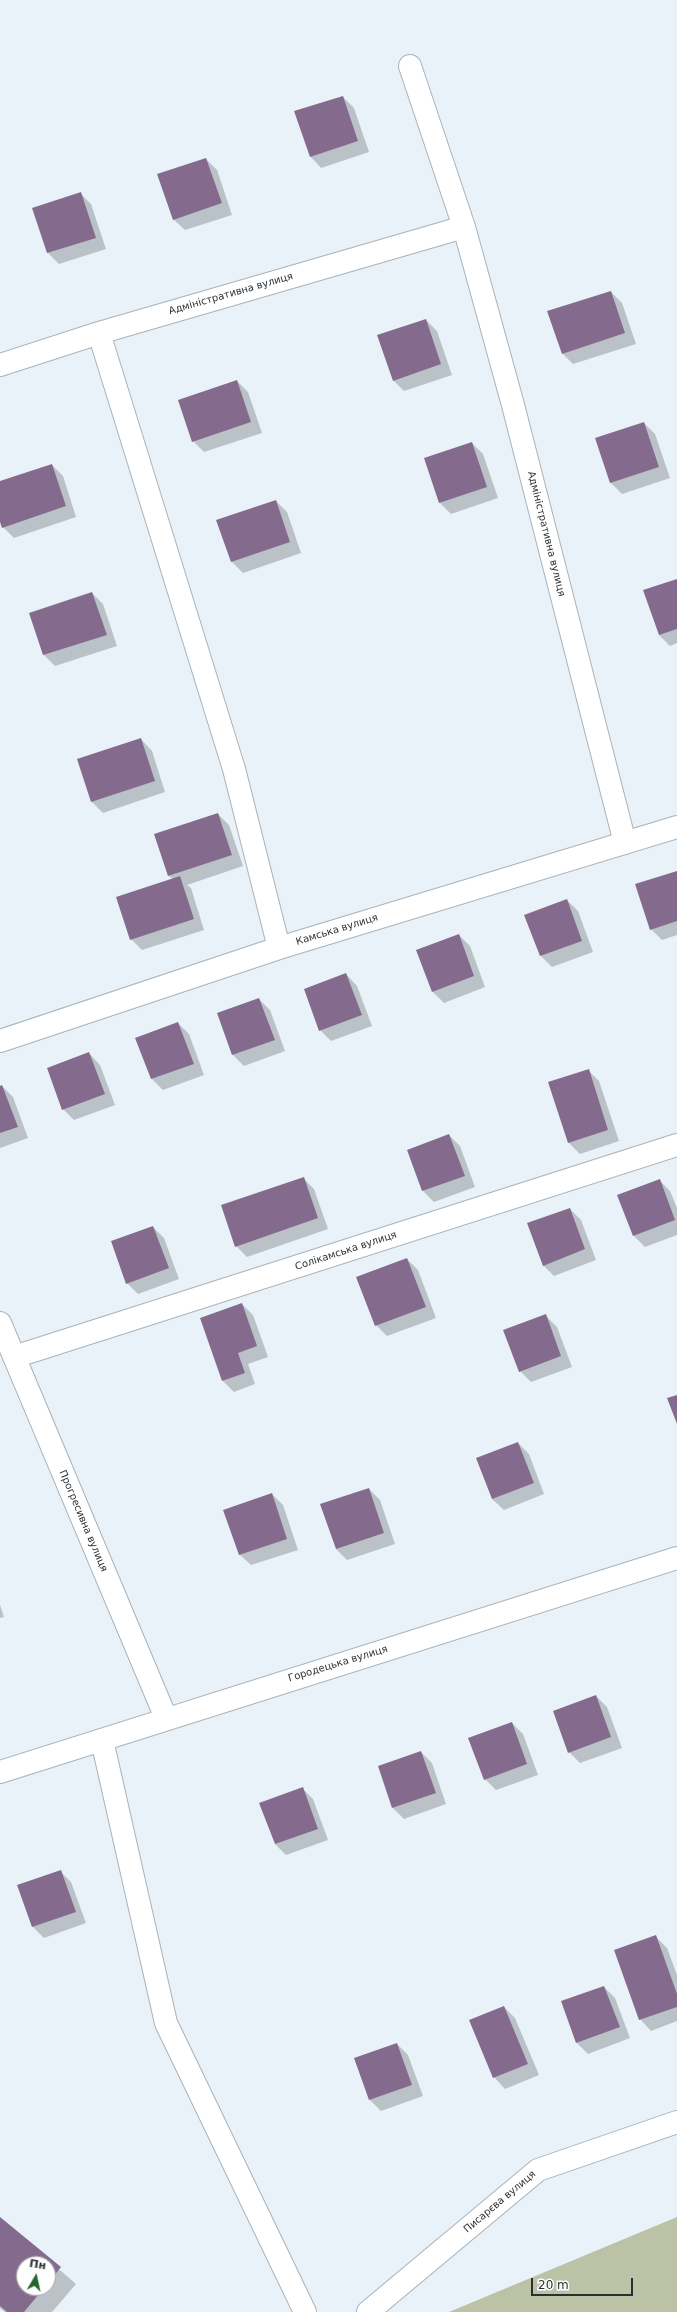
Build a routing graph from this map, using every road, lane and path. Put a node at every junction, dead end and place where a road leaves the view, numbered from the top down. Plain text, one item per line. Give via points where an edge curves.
1 (410, 66) dead end
2 (464, 227) junction
3 (99, 332) junction
4 (0, 365) edge
5 (677, 827) edge
6 (625, 842) junction
7 (279, 948) junction
8 (0, 1041) edge
9 (677, 1145) edge
10 (0, 1323) edge
11 (14, 1357) junction
12 (677, 1558) edge
13 (166, 1718) junction
14 (102, 1740) junction
15 (0, 1772) edge
16 (677, 2122) edge
17 (305, 2312) edge
18 (368, 2312) edge

1 - 2 street, Адміністративна вулиця
2 - 3 street, Адміністративна вулиця
2 - 6 street, Адміністративна вулиця via 513,405
3 - 4 street, Адміністративна вулиця
3 - 7 street via 234,769
5 - 6 street, Камська вулиця
6 - 7 street, Камська вулиця
7 - 8 street, Камська вулиця
9 - 11 street, Солікамська вулиця
10 - 11 street, Прогресивна вулиця
11 - 13 street, Прогресивна вулиця
12 - 13 street, Городецька вулиця
13 - 14 street, Городецька вулиця
14 - 15 street, Городецька вулиця
14 - 17 street via 166,2023
16 - 18 street, Писарєва вулиця via 538,2170

